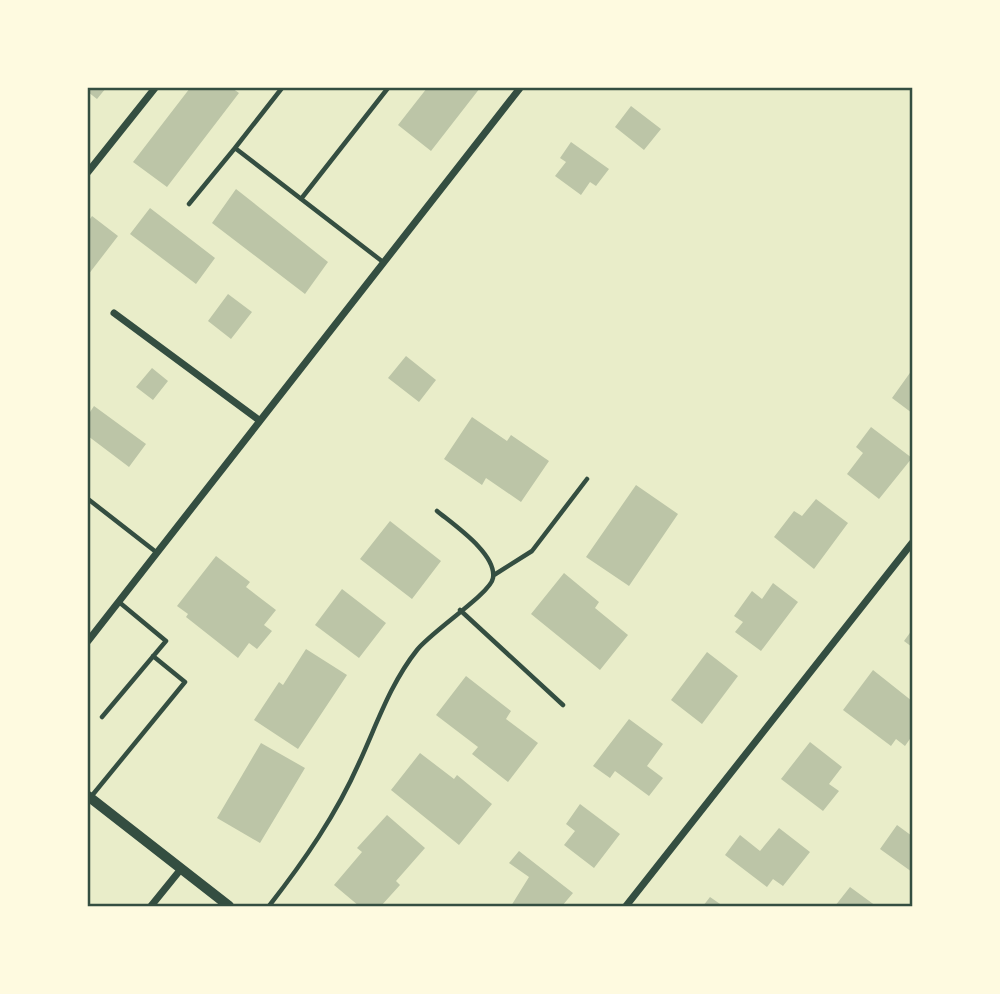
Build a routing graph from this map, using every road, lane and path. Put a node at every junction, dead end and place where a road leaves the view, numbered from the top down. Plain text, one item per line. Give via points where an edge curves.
1 (155, 88) edge
2 (282, 88) edge
3 (388, 88) edge
4 (520, 88) edge
5 (235, 148) junction
6 (88, 172) edge
7 (301, 199) junction
8 (189, 204) dead end
9 (383, 262) junction
10 (114, 313) dead end
11 (259, 420) junction
12 (587, 478) dead end
13 (88, 499) edge
14 (437, 511) dead end
15 (912, 543) edge
16 (156, 552) junction
17 (494, 575) junction
18 (118, 601) junction
19 (460, 610) junction
20 (88, 641) edge
21 (153, 656) junction
22 (563, 705) dead end
23 (102, 717) dead end
24 (88, 798) edge
25 (180, 869) junction
26 (151, 906) edge
27 (229, 906) edge
28 (269, 906) edge
29 (626, 906) edge

1 - 6 street
2 - 5 lane
3 - 7 lane
4 - 9 street
5 - 7 lane
5 - 8 lane
7 - 9 lane
9 - 11 street
10 - 11 street
11 - 16 street
12 - 17 lane via 532,551
13 - 16 lane
14 - 17 lane via 483,550
15 - 29 street
16 - 18 street
17 - 19 lane via 491,588
18 - 20 street
18 - 21 lane via 166,640
19 - 22 lane
19 - 28 lane via 427,638 391,690 334,814
21 - 23 lane
21 - 24 lane via 185,682
24 - 25 street
25 - 26 street
25 - 27 street

